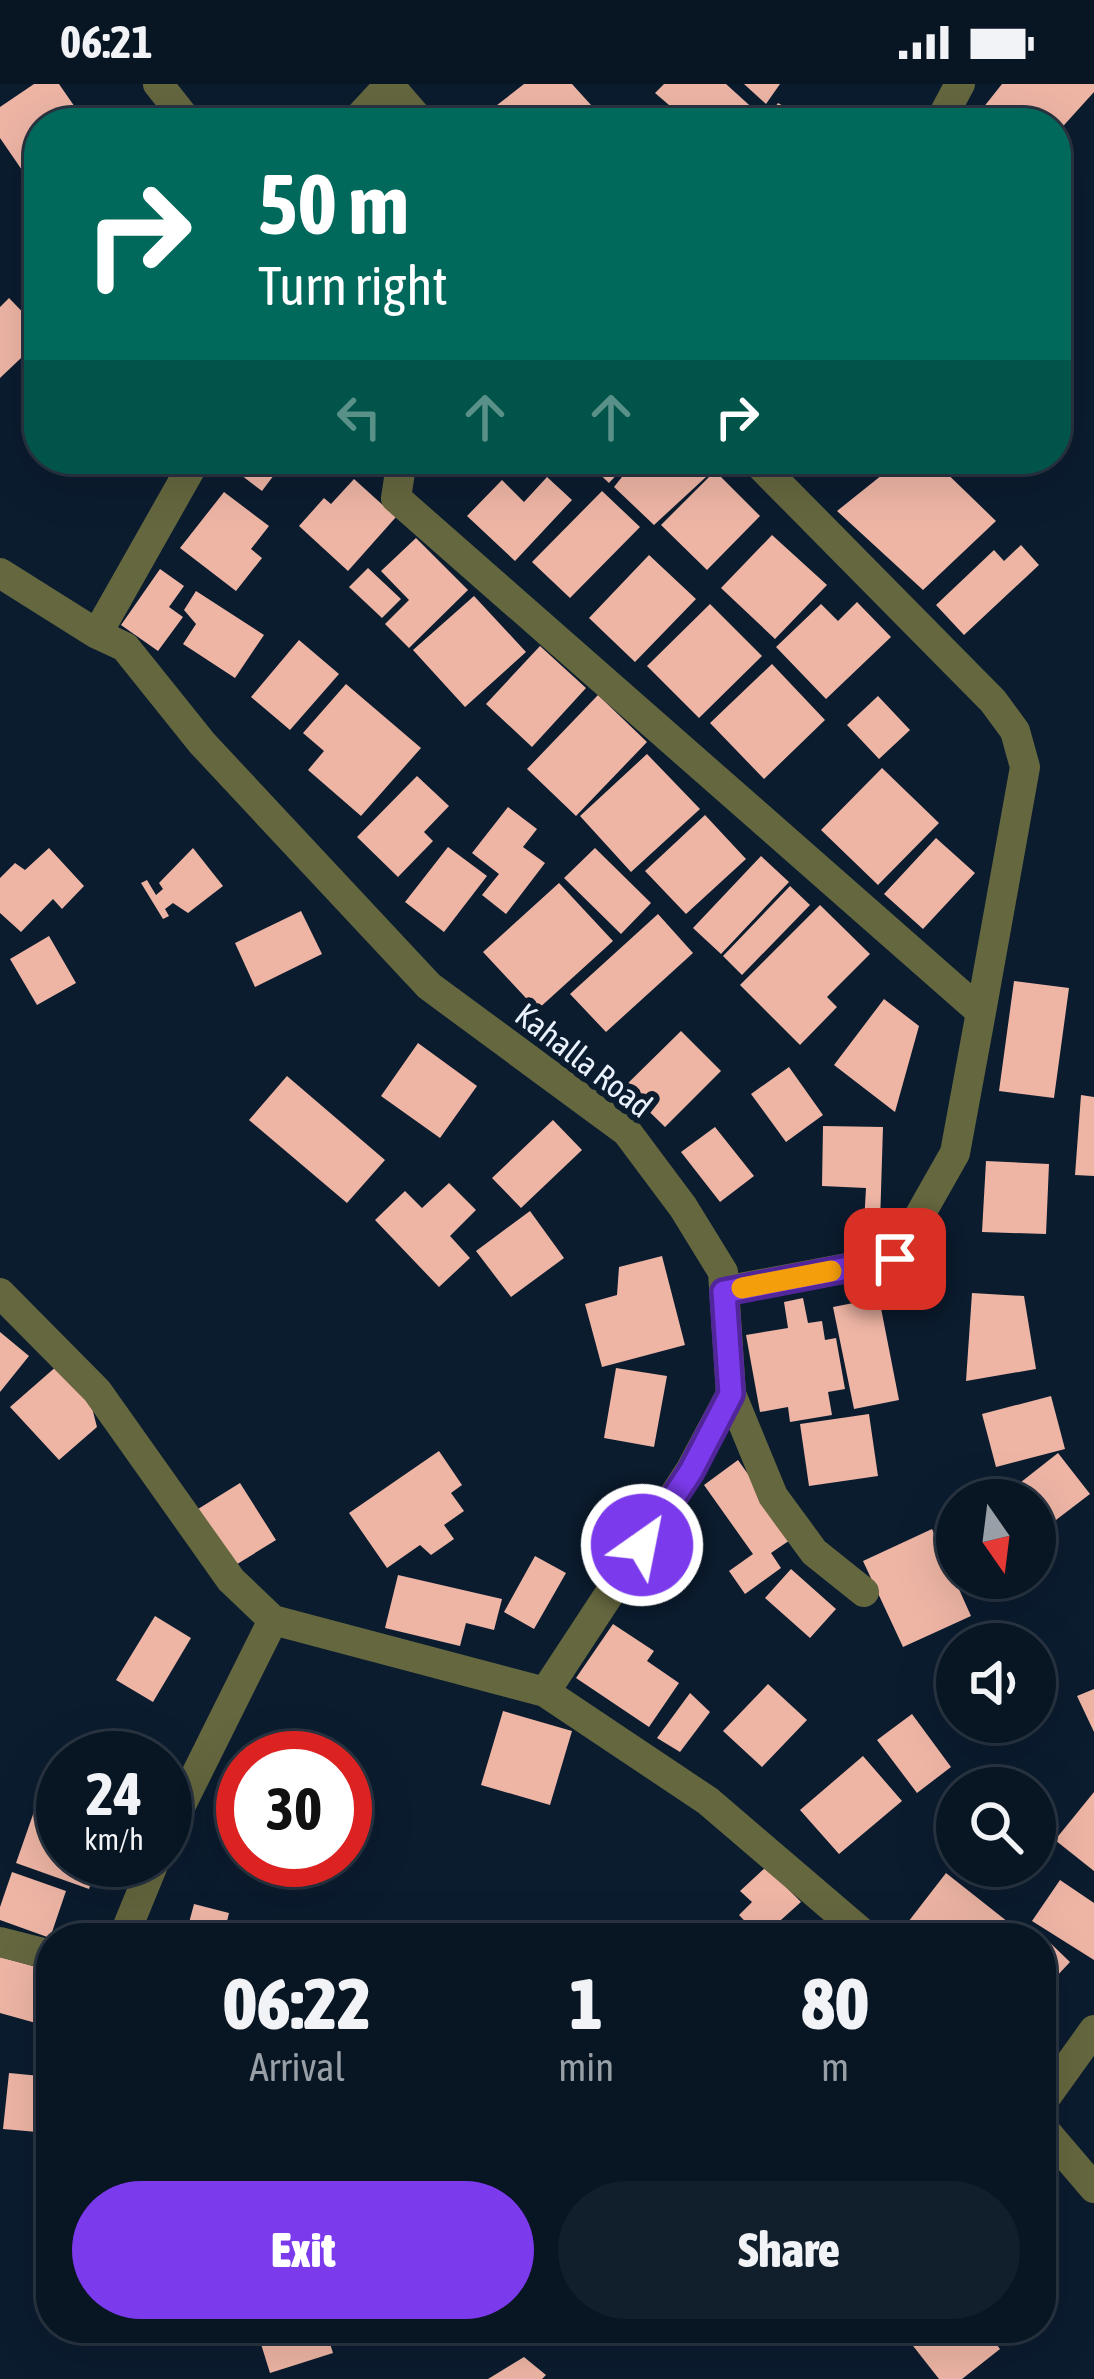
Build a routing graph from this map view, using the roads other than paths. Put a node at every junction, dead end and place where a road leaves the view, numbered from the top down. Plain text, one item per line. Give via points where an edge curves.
1 (158, 84) edge
2 (390, 85) edge
3 (177, 108) edge
4 (368, 108) edge
5 (409, 108) edge
6 (188, 474) edge
7 (400, 474) edge
8 (771, 474) edge
9 (0, 573) edge
10 (97, 634) junction
11 (981, 1012) junction
12 (724, 1292) junction
13 (0, 1293) edge
14 (731, 1394) junction
15 (864, 1592) dead end
16 (273, 1620) junction
17 (544, 1692) junction
18 (192, 1783) edge
19 (144, 1887) edge
20 (129, 1923) edge
21 (850, 1923) edge
22 (0, 1942) edge
23 (36, 1951) edge
24 (1094, 2030) edge
25 (1056, 2083) edge
26 (1056, 2144) edge
27 (1094, 2188) edge

1 - 3 street
2 - 4 street
2 - 5 street
6 - 10 street
7 - 11 street via 396,498
8 - 11 street via 1015,731 1025,767
9 - 10 street, Kahalla Road
10 - 12 street, Kahalla Road via 125,647 202,743 429,986 626,1132 723,1272
11 - 12 street via 955,1153 895,1259
12 - 14 street, Kahalla Road
13 - 16 street via 97,1391 231,1580
14 - 15 street via 773,1496 814,1552
14 - 17 street via 691,1471
16 - 17 street
16 - 18 street
17 - 21 street via 708,1801
19 - 20 street
22 - 23 street
24 - 25 street
26 - 27 street

